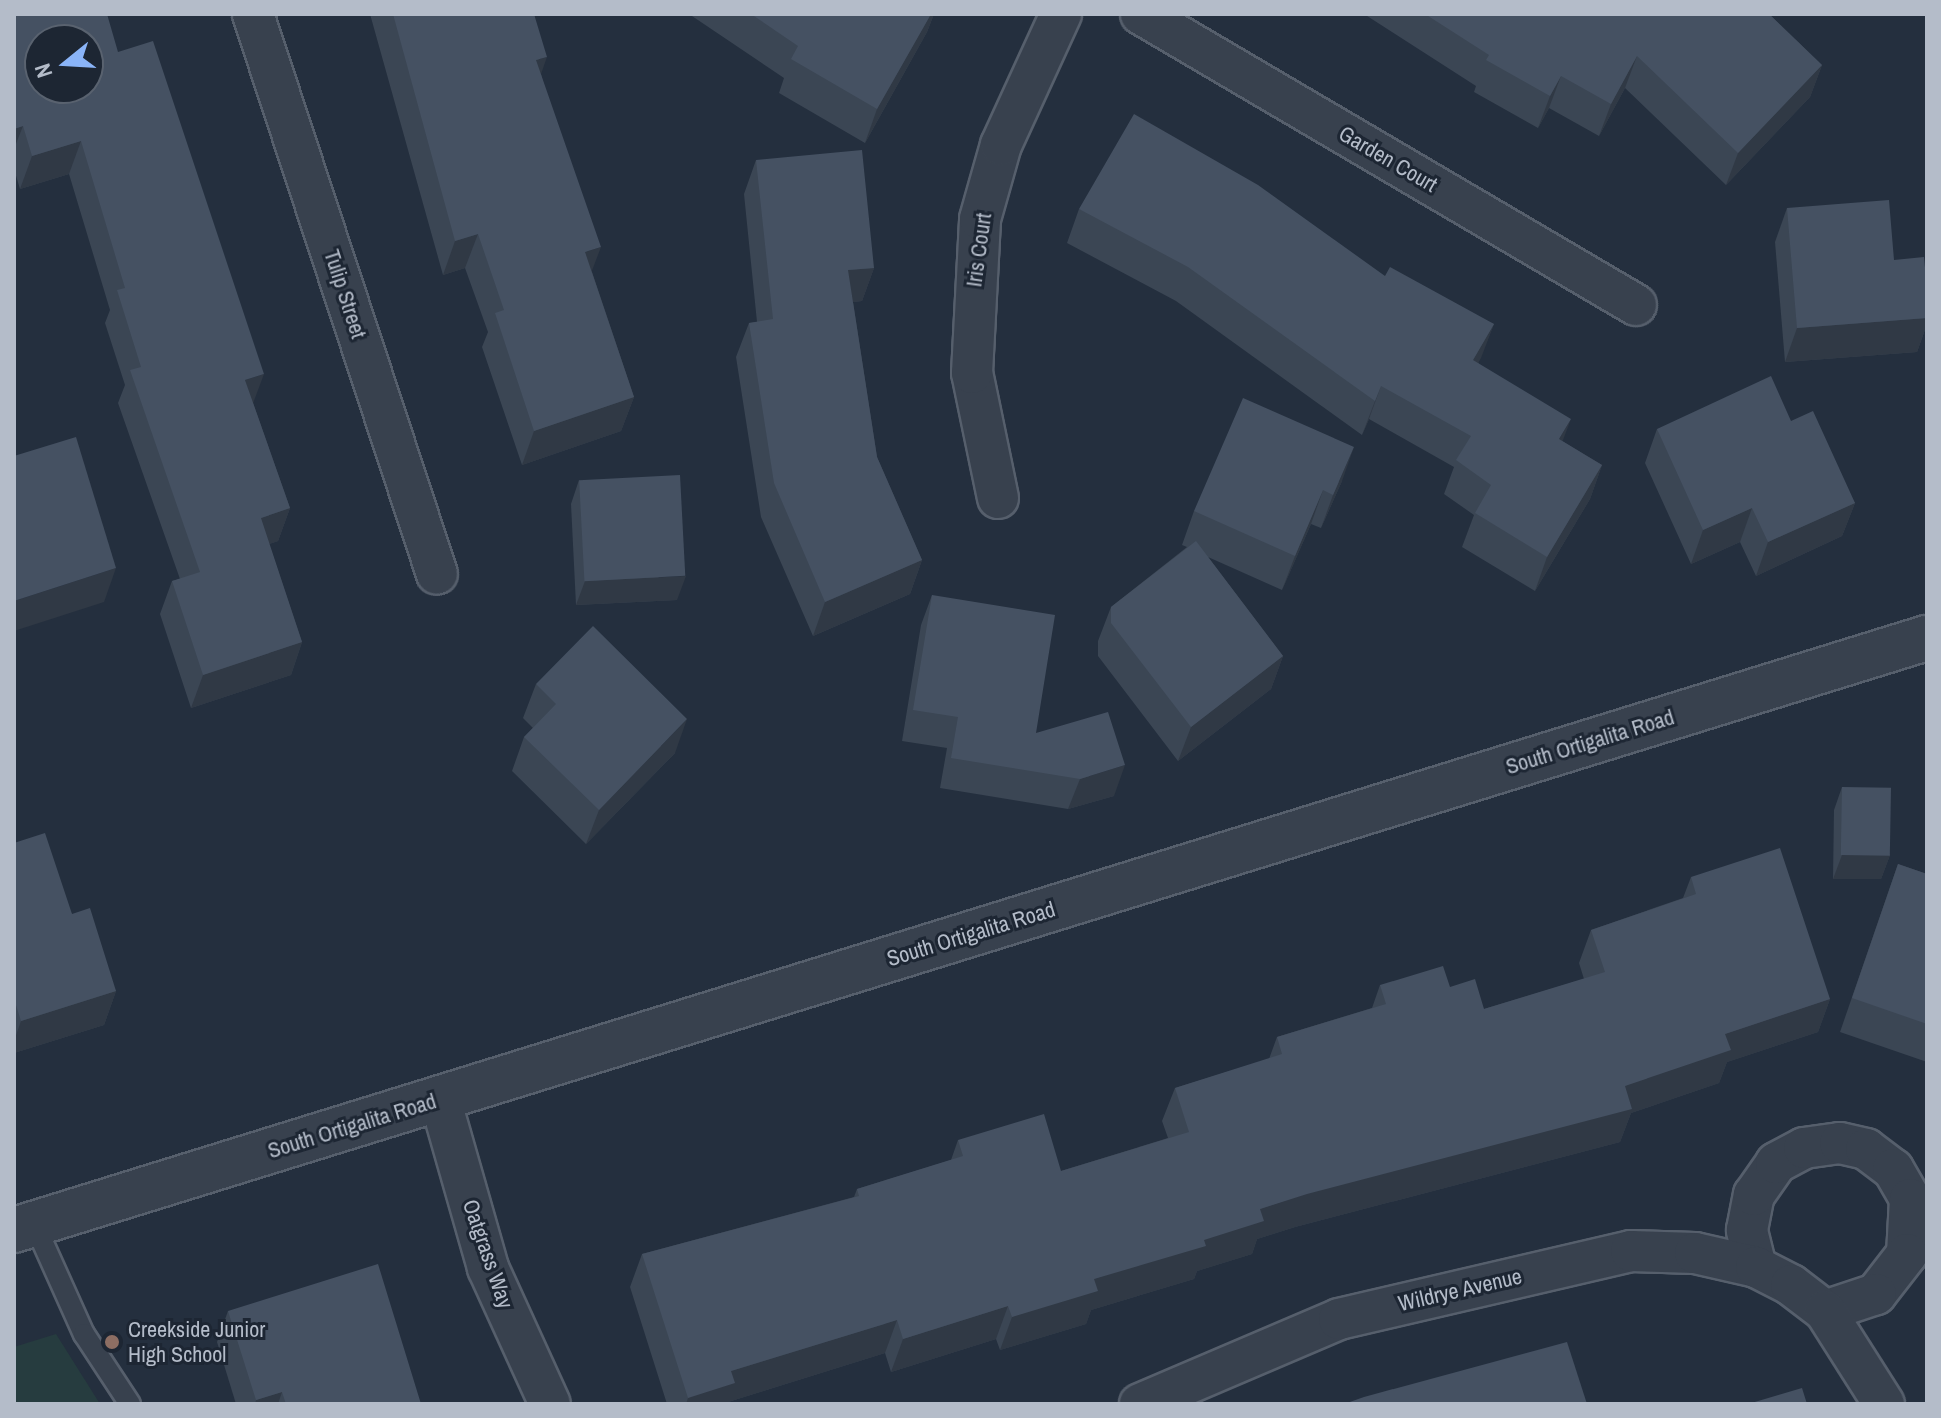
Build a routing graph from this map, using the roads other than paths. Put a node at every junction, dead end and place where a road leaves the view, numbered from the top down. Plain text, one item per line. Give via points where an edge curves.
1 (253, 14) edge
2 (1061, 14) edge
3 (1141, 14) edge
4 (1636, 305) dead end
5 (998, 498) dead end
6 (437, 574) dead end
7 (1927, 638) edge
8 (440, 1099) junction
9 (24, 1226) edge
10 (1774, 1276) junction
11 (1825, 1311) junction
12 (130, 1404) edge
13 (550, 1404) edge
14 (1140, 1404) edge
15 (1884, 1404) edge

1 - 6 street, Tulip Street
2 - 5 street, Iris Court via 1001,145 980,219 970,342
3 - 4 street, Garden Court
7 - 8 street, South Ortigalita Road
8 - 9 street, South Ortigalita Road
8 - 13 street, Oatgrass Way via 488,1268
9 - 12 lane
10 - 11 street
10 - 11 street via 1747,1230 1754,1195 1776,1163 1804,1148 1840,1143 1866,1149 1893,1169 1910,1199 1910,1241 1876,1294
10 - 14 street, Wildrye Avenue via 1695,1253 1631,1251 1339,1319
11 - 15 street

